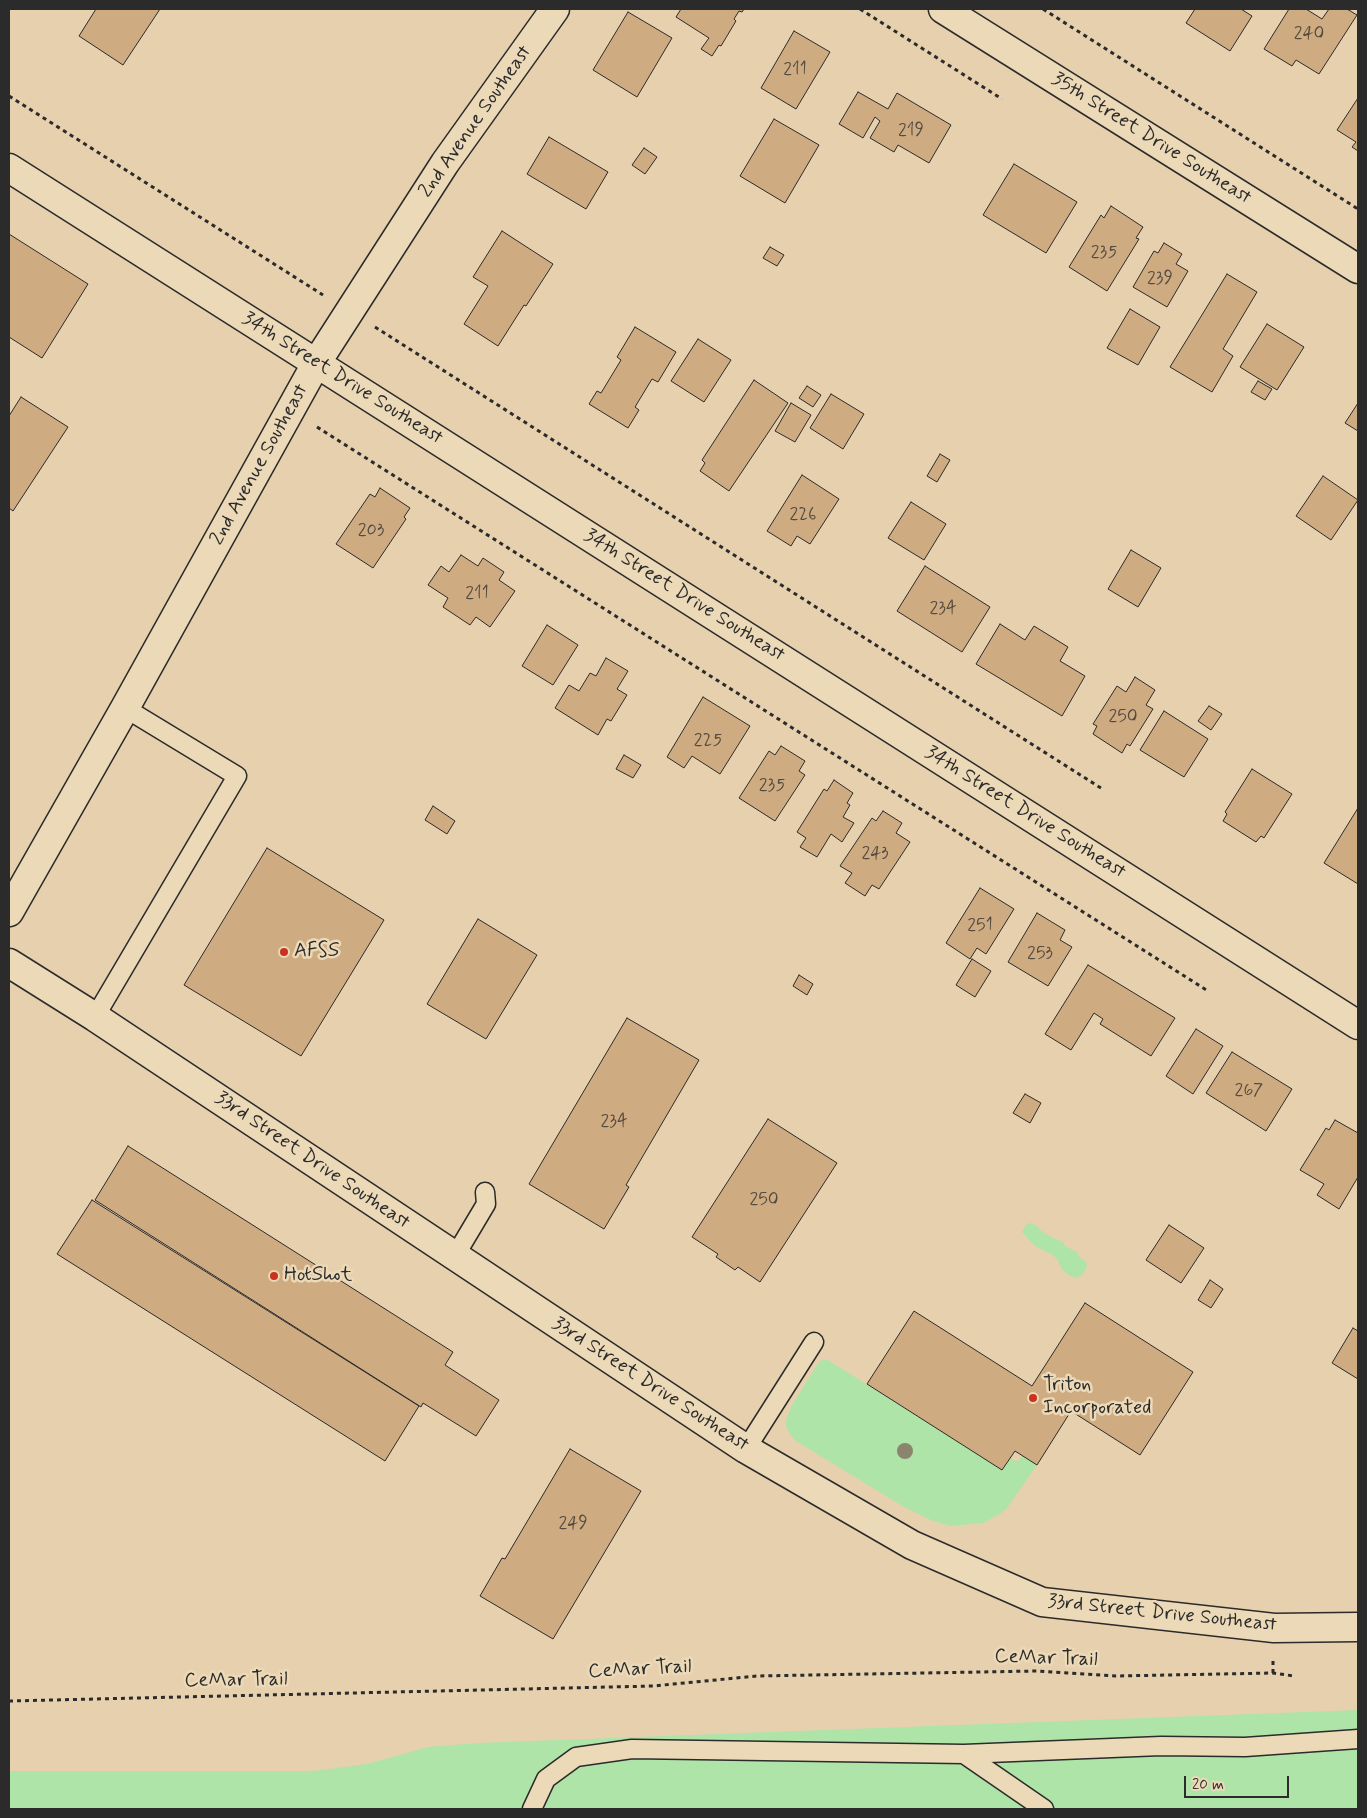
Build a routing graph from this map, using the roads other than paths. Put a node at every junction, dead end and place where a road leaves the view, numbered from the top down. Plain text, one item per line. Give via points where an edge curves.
1 (555, 9) edge
2 (943, 9) edge
3 (9, 168) edge
4 (1358, 269) edge
5 (317, 362) junction
6 (125, 708) junction
7 (9, 912) edge
8 (9, 963) edge
9 (95, 1017) junction
10 (1358, 1025) edge
11 (484, 1192) dead end
12 (455, 1256) junction
13 (814, 1342) dead end
14 (746, 1449) junction
15 (1358, 1626) edge
16 (1358, 1739) edge
17 (964, 1754) junction
18 (532, 1809) edge
19 (1044, 1809) edge

1 - 5 street, 2nd Avenue Southeast via 445,163
2 - 4 street, 35th Street Drive Southeast
3 - 5 street, 34th Street Drive Southeast
5 - 6 street, 2nd Avenue Southeast
5 - 10 street, 34th Street Drive Southeast
6 - 7 street, 2nd Avenue Southeast
6 - 9 lane via 237,776
8 - 9 street, 33rd Street Drive Southeast
9 - 12 street, 33rd Street Drive Southeast
11 - 12 lane via 486,1204
12 - 14 street, 33rd Street Drive Southeast
13 - 14 lane
14 - 15 street, 33rd Street Drive Southeast via 912,1545 1042,1602 1274,1628
16 - 17 lane via 1245,1747 1161,1746
17 - 18 lane via 632,1749 576,1758 546,1779
17 - 19 lane

